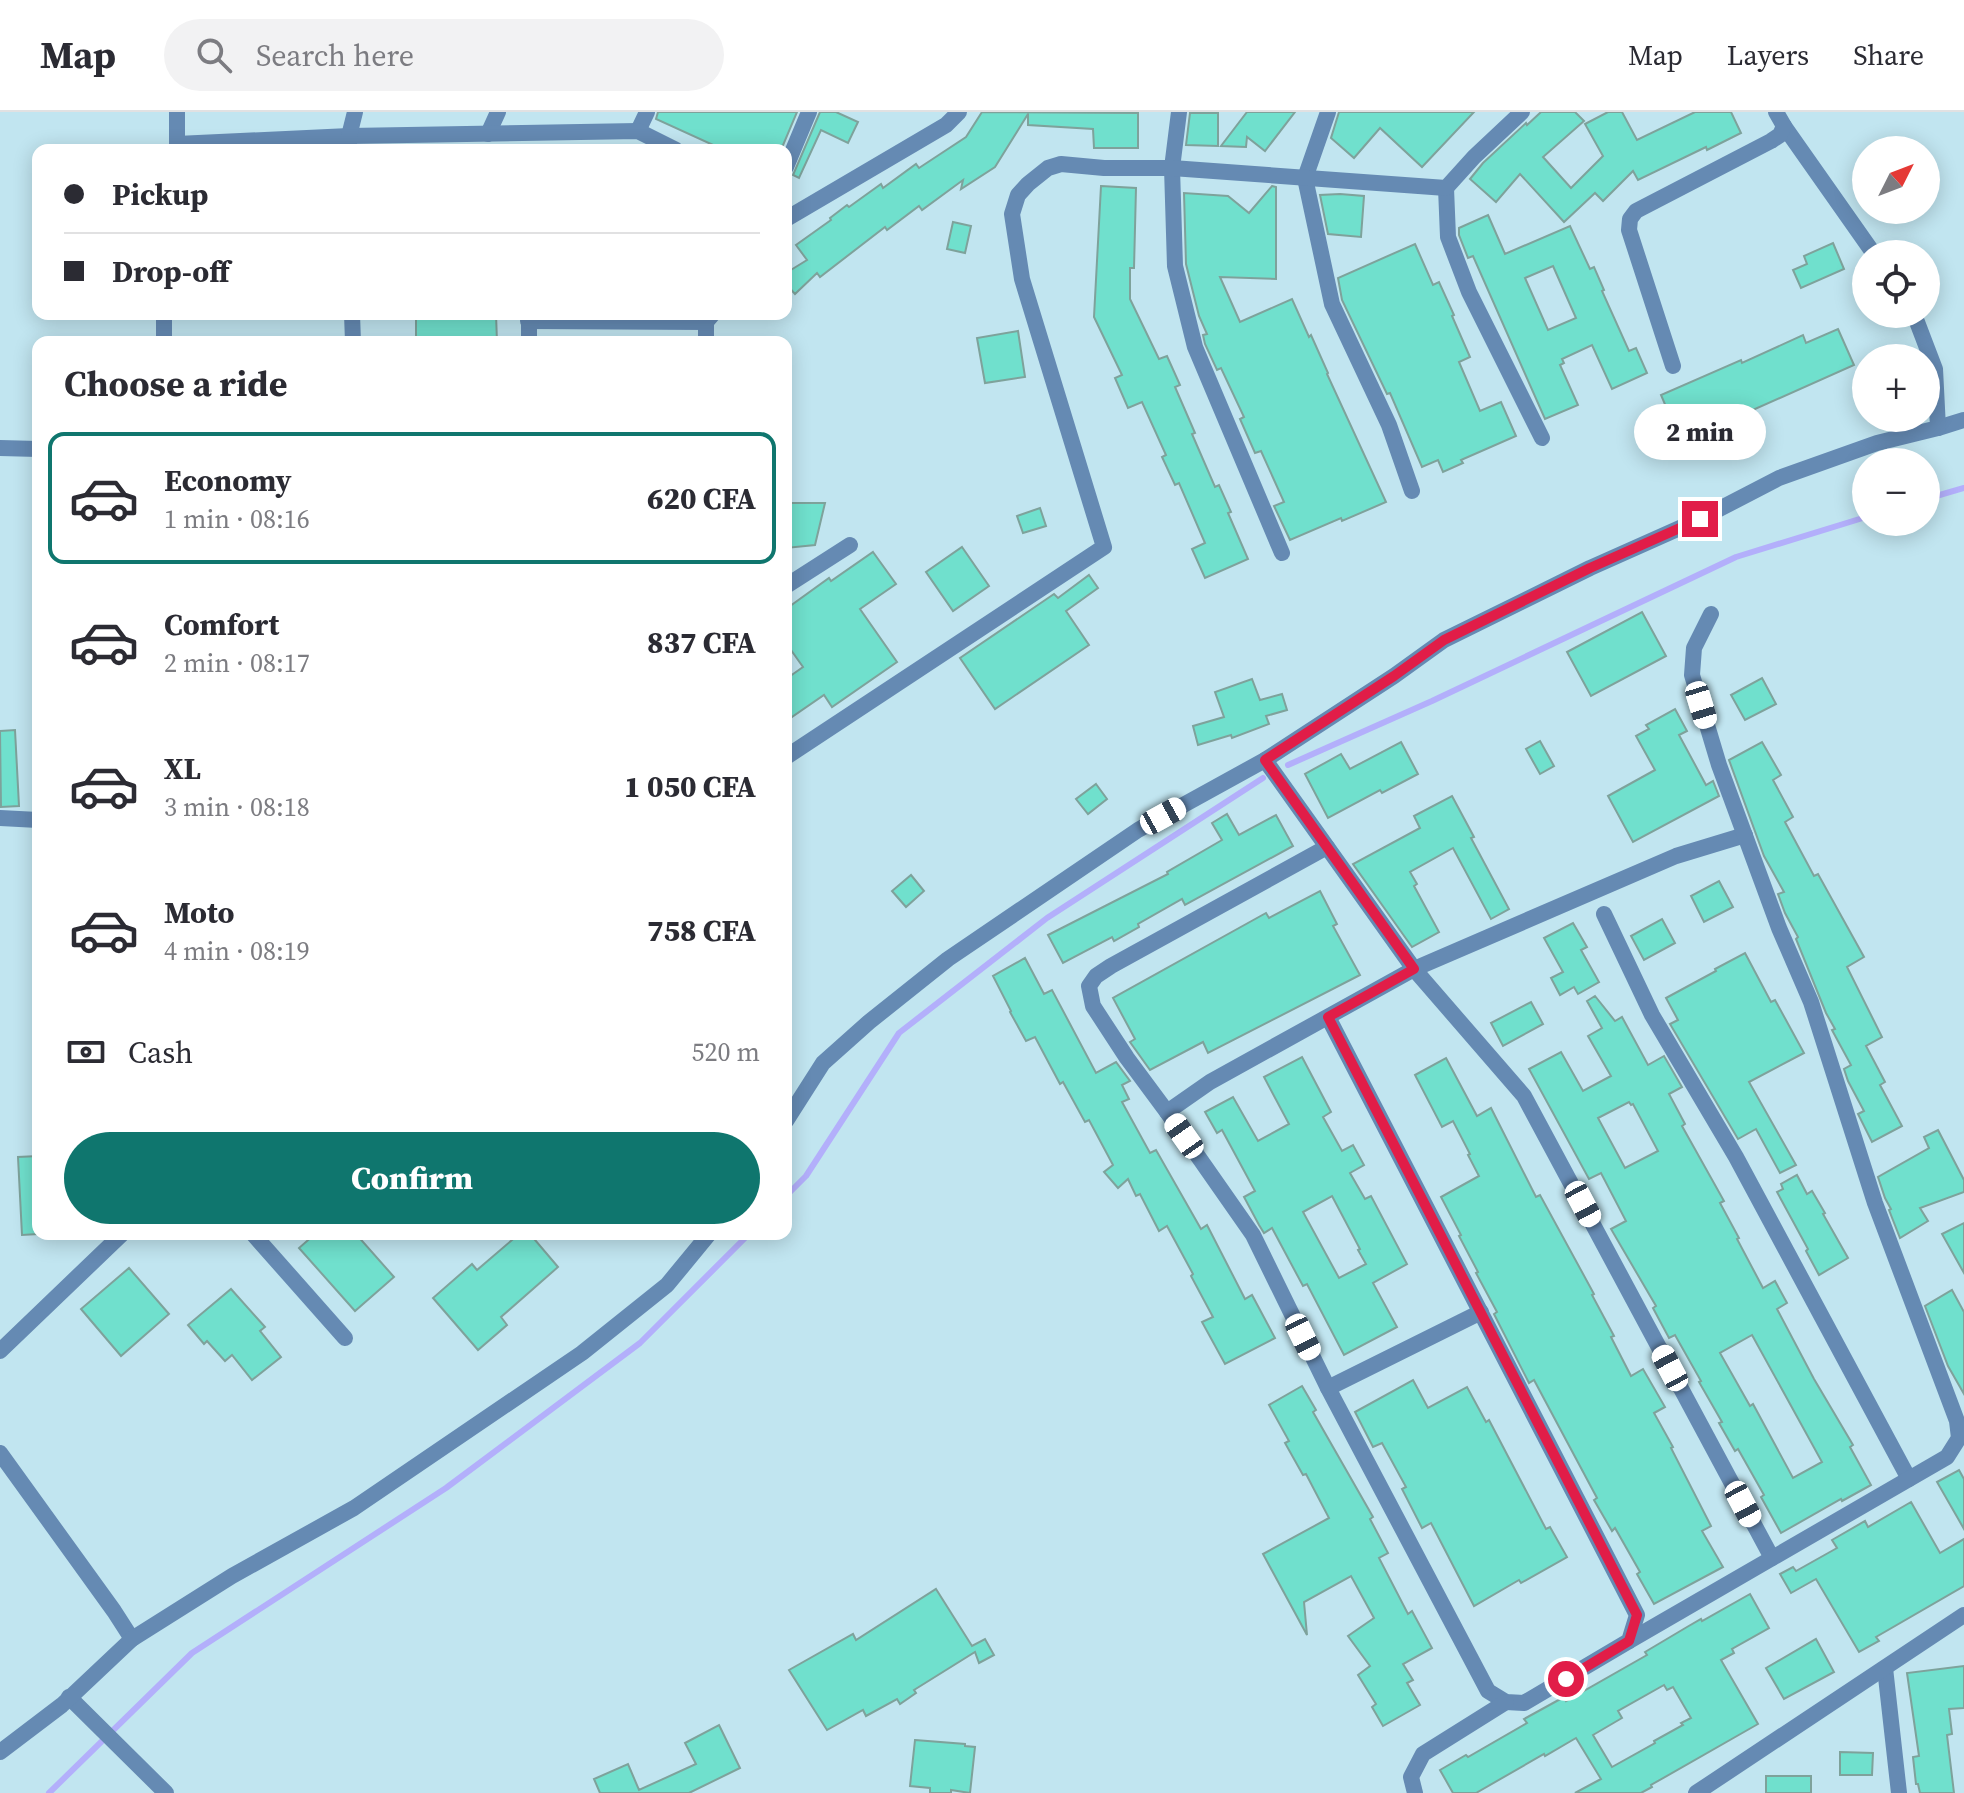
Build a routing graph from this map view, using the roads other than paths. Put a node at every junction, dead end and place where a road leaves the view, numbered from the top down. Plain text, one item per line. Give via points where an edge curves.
1 (177, 112) edge
2 (355, 112) edge
3 (498, 112) edge
4 (647, 112) edge
5 (809, 112) edge
6 (959, 112) edge
7 (1179, 112) edge
8 (1328, 112) edge
9 (1522, 112) edge
10 (1780, 119) edge
11 (638, 131) junction
12 (488, 134) junction
13 (531, 142) edge
14 (349, 143) edge
15 (177, 144) edge
16 (306, 144) edge
17 (664, 144) edge
18 (792, 153) edge
19 (1172, 168) junction
20 (1305, 178) junction
21 (1446, 188) junction
22 (792, 215) edge
23 (1864, 240) edge
24 (1673, 366) dead end
25 (1964, 420) edge
26 (1940, 427) edge
27 (1922, 432) edge
28 (1542, 438) dead end
29 (0, 448) edge
30 (32, 449) edge
31 (1412, 491) dead end
32 (850, 545) dead end
33 (1282, 553) dead end
34 (792, 582) edge
35 (1711, 614) dead end
36 (792, 753) edge
37 (1265, 760) junction
38 (0, 818) edge
39 (32, 820) edge
40 (1745, 835) junction
41 (1327, 847) junction
42 (1604, 914) dead end
43 (1414, 969) junction
44 (1328, 1017) junction
45 (792, 1112) edge
46 (1167, 1112) junction
47 (116, 1240) edge
48 (258, 1240) edge
49 (704, 1240) edge
50 (1481, 1312) junction
51 (345, 1338) dead end
52 (0, 1351) edge
53 (1328, 1388) junction
54 (0, 1453) edge
55 (1909, 1479) junction
56 (1772, 1558) junction
57 (1964, 1615) edge
58 (132, 1639) junction
59 (1629, 1641) junction
60 (1885, 1668) junction
61 (69, 1697) junction
62 (1506, 1702) junction
63 (0, 1752) edge
64 (166, 1793) edge
65 (1415, 1793) edge
66 (1696, 1793) edge
67 (1899, 1793) edge

1 - 15 street
2 - 14 street
3 - 12 street
4 - 11 street
5 - 18 street
6 - 22 street via 946,125
7 - 19 street
8 - 20 street
9 - 21 street
10 - 23 street
10 - 24 street via 1780,135 1636,211 1630,219 1629,230
11 - 13 street
11 - 17 street
12 - 13 street
12 - 14 street
14 - 16 street
19 - 20 street
19 - 33 street via 1175,266 1195,347
19 - 36 street via 1061,164 1028,184 1012,214 1022,279 1104,547
20 - 21 street
20 - 31 street via 1332,304 1389,425
21 - 28 street via 1448,237 1469,292
25 - 26 street
27 - 37 street via 1779,478 1444,640
29 - 30 street
32 - 34 street
35 - 40 street via 1694,648 1692,675
37 - 41 street
37 - 45 street via 1138,830 948,959 823,1063
38 - 39 street
40 - 43 street via 1676,856
40 - 55 street via 1811,1002 1875,1203 1957,1421 1959,1438 1947,1457
41 - 43 street
41 - 46 street via 1111,966 1089,986 1093,1006
42 - 55 street via 1652,1015 1736,1157
43 - 44 street
43 - 56 street via 1524,1096
44 - 46 street
44 - 50 street
46 - 53 street via 1253,1235
47 - 52 street
48 - 51 street
49 - 58 street via 667,1285 582,1353 354,1508
50 - 53 street
50 - 59 street via 1637,1615
53 - 62 street via 1488,1691
54 - 58 street
55 - 56 street
56 - 59 street
57 - 60 street
58 - 61 street
59 - 62 street via 1524,1703
60 - 66 street
60 - 67 street
61 - 63 street
61 - 64 street
62 - 65 street via 1423,1754 1411,1777

